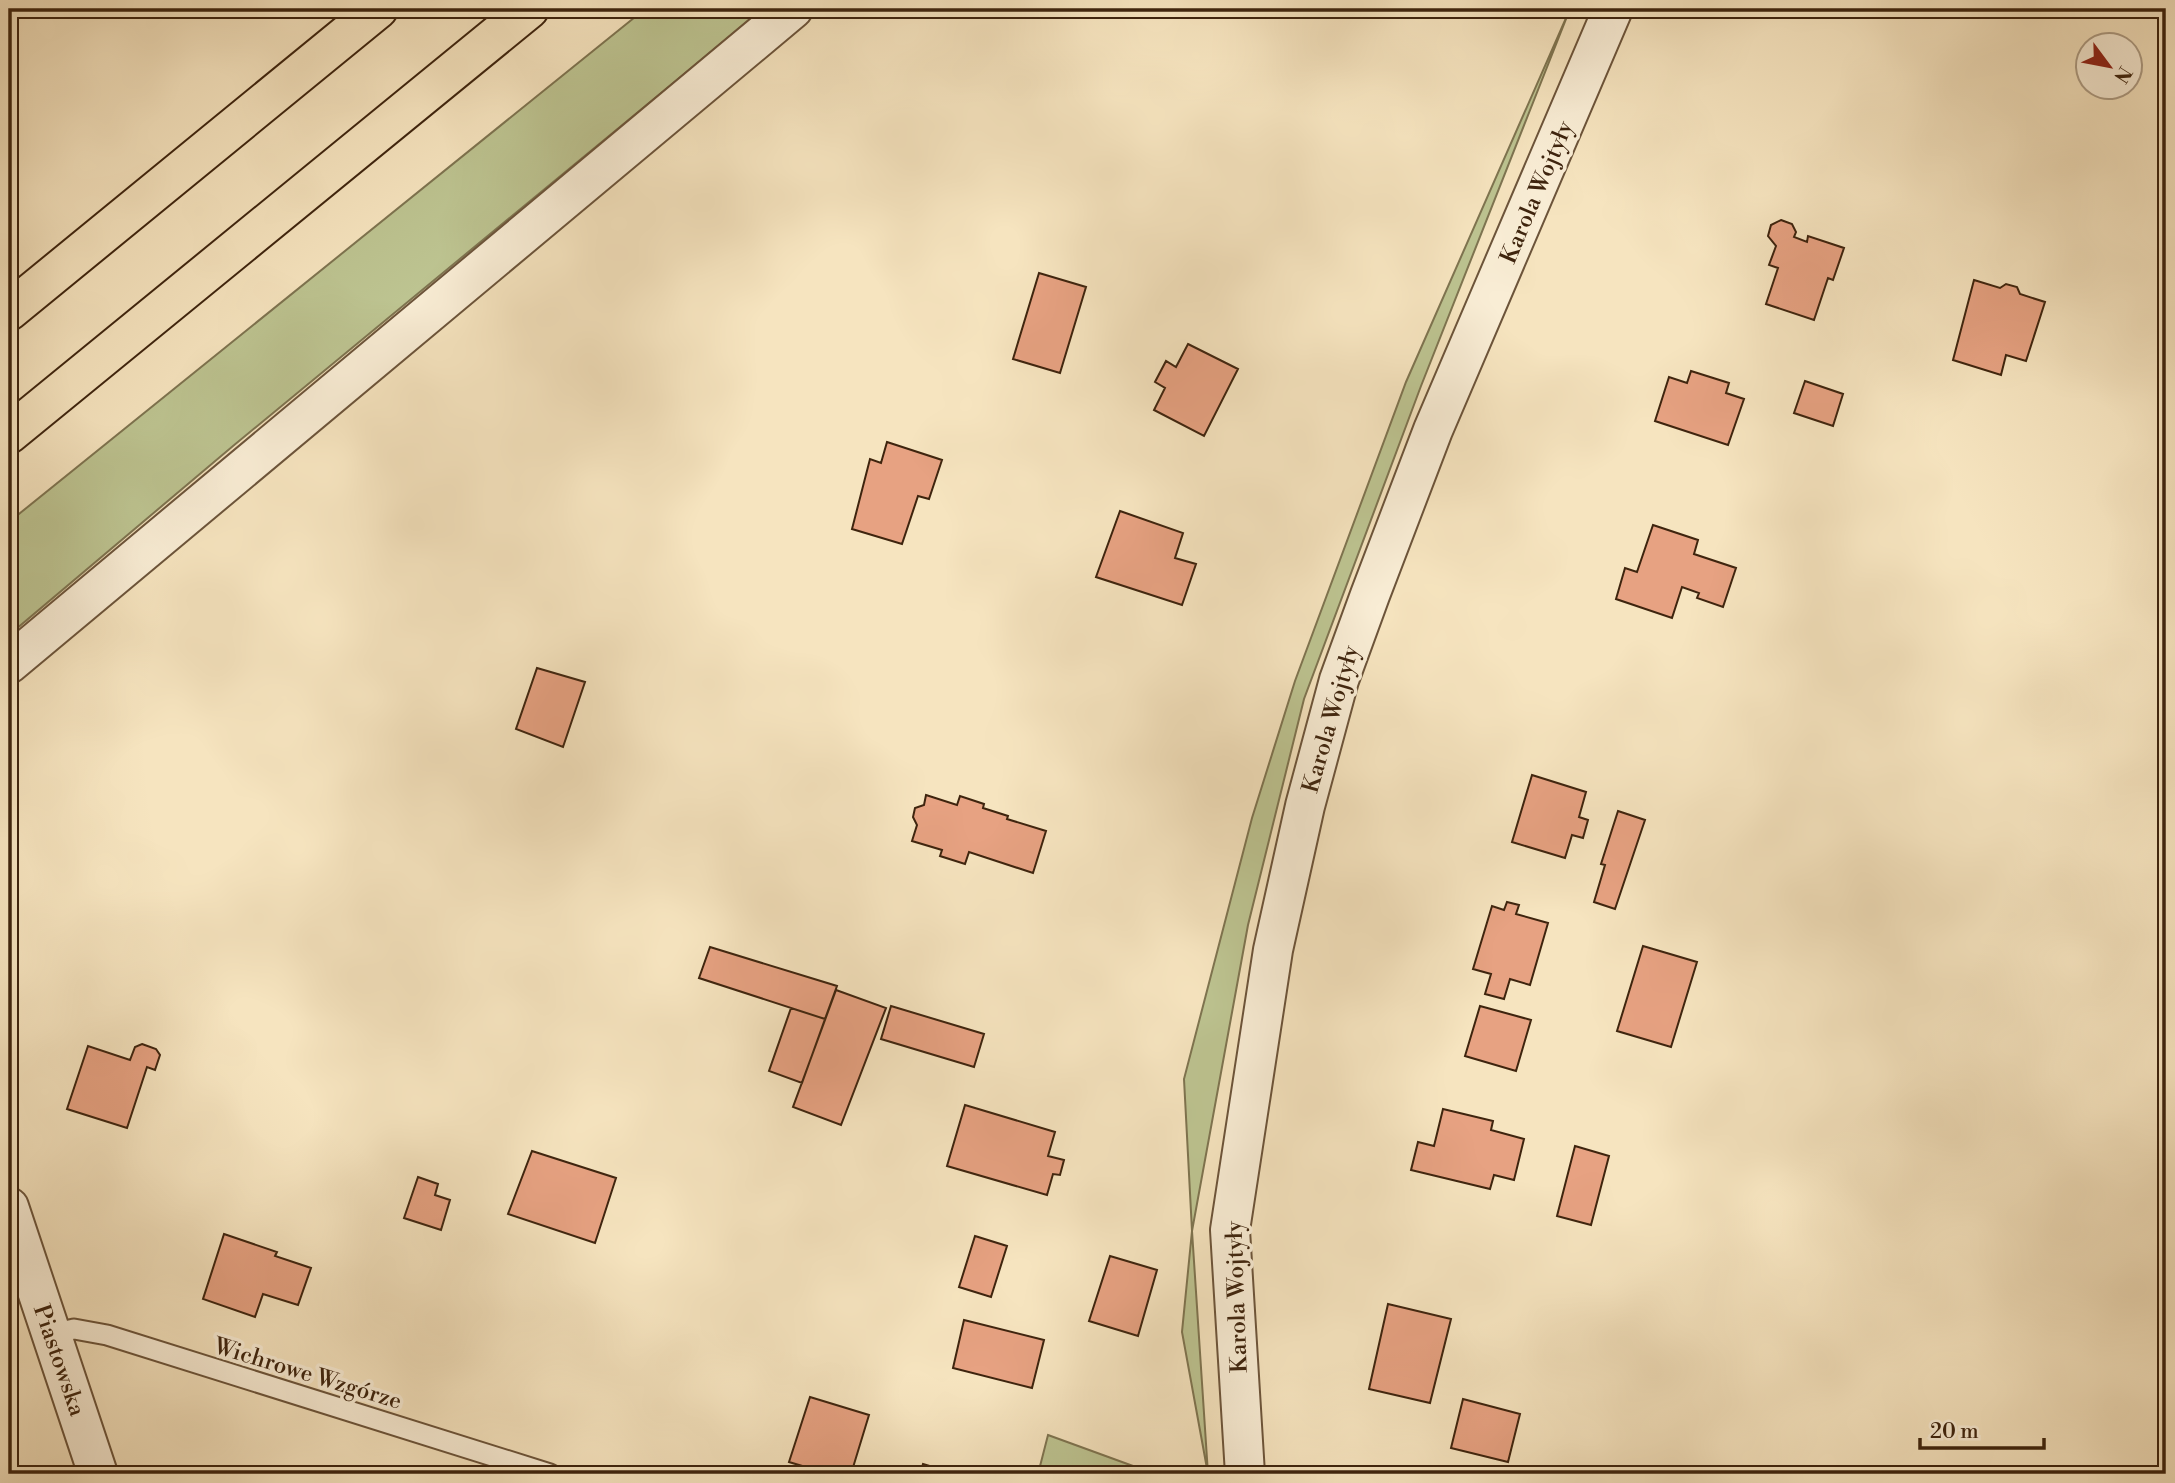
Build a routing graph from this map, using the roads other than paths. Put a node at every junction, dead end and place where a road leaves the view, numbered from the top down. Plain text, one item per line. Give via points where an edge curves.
1 (379, 9) edge
2 (529, 9) edge
3 (793, 9) edge
4 (1613, 9) edge
5 (9, 311) edge
6 (9, 433) edge
7 (9, 664) edge
8 (9, 1207) edge
9 (52, 1334) junction
10 (98, 1474) edge
11 (550, 1474) edge
12 (1245, 1474) edge

1 - 5 highway
2 - 6 highway
3 - 7 street
4 - 12 street, Karola Wojtyły via 1433,430 1339,680 1305,806 1273,950 1230,1230
8 - 9 street, Piastowska
9 - 10 street, Piastowska
9 - 11 lane, Wichrowe Wzgórze via 74,1329 107,1335

